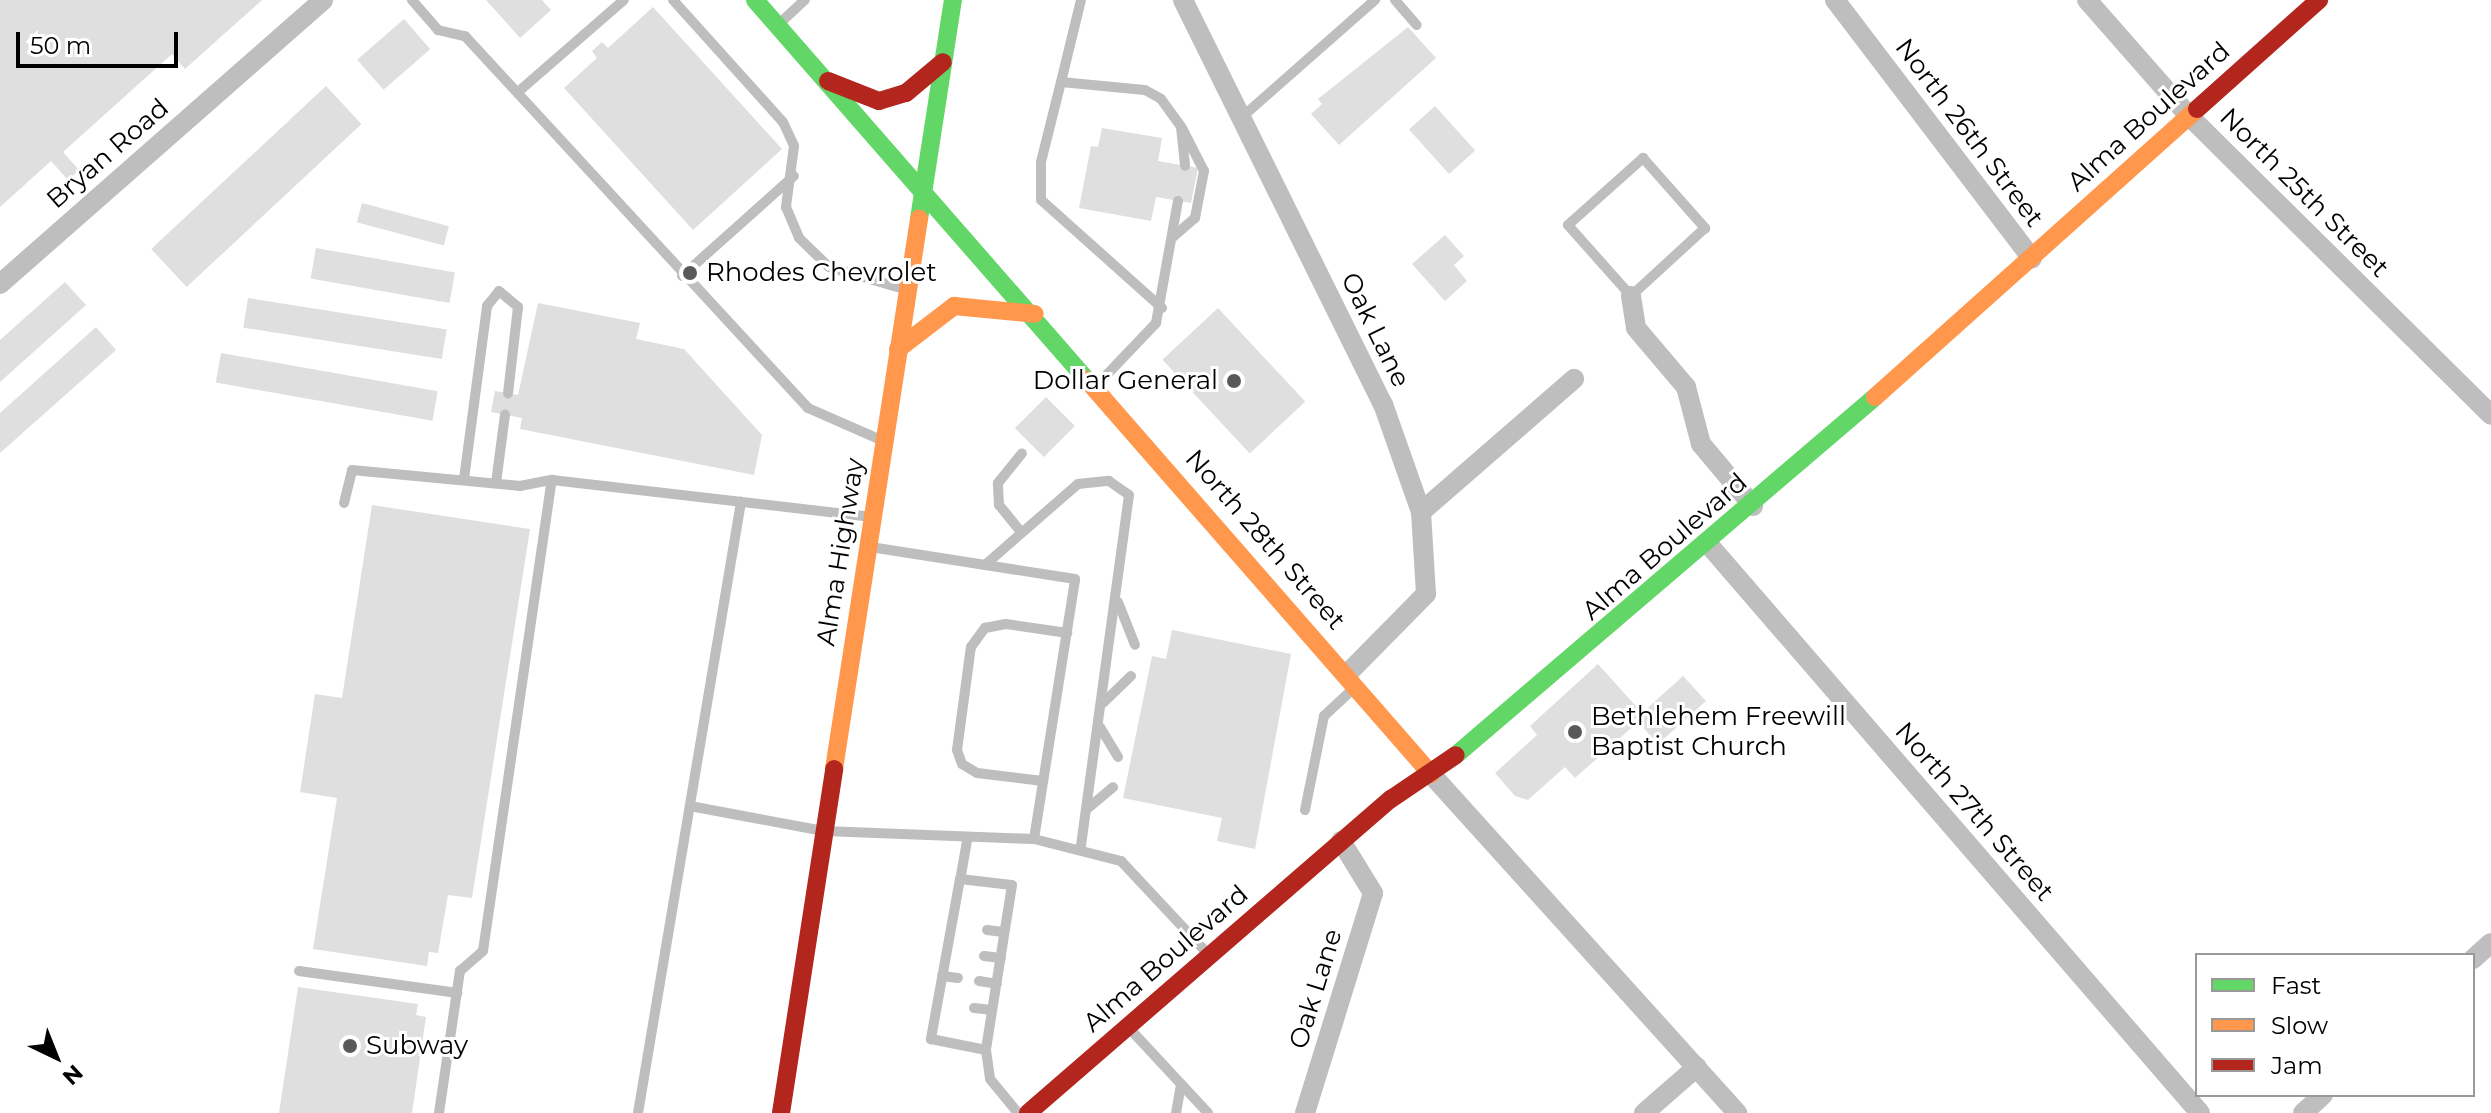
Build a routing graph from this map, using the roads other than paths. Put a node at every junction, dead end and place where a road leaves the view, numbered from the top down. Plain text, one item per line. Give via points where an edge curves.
1 (323, 0) edge
2 (412, 0) edge
3 (624, 0) edge
4 (673, 0) edge
5 (755, 0) edge
6 (805, 0) edge
7 (953, 0) edge
8 (1081, 0) edge
9 (1183, 0) edge
10 (1375, 0) edge
11 (1395, 0) edge
12 (1835, 0) edge
13 (2087, 0) edge
14 (2319, 0) edge
15 (1417, 25) dead end
16 (778, 26) junction
17 (943, 62) junction
18 (828, 81) junction
19 (1061, 82) junction
20 (518, 92) junction
21 (2188, 115) junction
22 (1241, 118) junction
23 (1181, 127) junction
24 (1185, 166) dead end
25 (794, 176) junction
26 (924, 186) junction
27 (1178, 201) dead end
28 (1173, 237) junction
29 (2032, 259) junction
30 (682, 276) junction
31 (0, 284) edge
32 (908, 290) junction
33 (1631, 296) junction
34 (1162, 308) junction
35 (1035, 314) junction
36 (898, 349) junction
37 (1574, 379) dead end
38 (1097, 385) junction
39 (508, 393) dead end
40 (505, 415) dead end
41 (2491, 415) edge
42 (884, 441) junction
43 (1022, 453) dead end
44 (464, 479) junction
45 (552, 480) junction
46 (496, 483) junction
47 (741, 502) junction
48 (344, 503) dead end
49 (1753, 506) junction
50 (1421, 512) junction
51 (872, 517) junction
52 (1021, 532) junction
53 (1709, 545) junction
54 (868, 547) junction
55 (985, 565) junction
56 (1118, 602) junction
57 (1067, 633) junction
58 (1135, 645) dead end
59 (1131, 676) dead end
60 (1352, 679) junction
61 (1103, 703) junction
62 (1100, 727) junction
63 (1118, 757) dead end
64 (1431, 774) junction
65 (1043, 781) junction
66 (1113, 787) dead end
67 (690, 806) junction
68 (1087, 809) junction
69 (1305, 810) dead end
70 (824, 831) junction
71 (1034, 839) junction
72 (967, 841) junction
73 (1341, 841) junction
74 (1081, 846) junction
75 (960, 879) junction
76 (952, 926) junction
77 (964, 928) dead end
78 (987, 930) dead end
79 (1004, 932) junction
80 (2491, 943) edge
81 (947, 952) junction
82 (961, 953) dead end
83 (984, 956) dead end
84 (1209, 956) junction
85 (2475, 957) edge
86 (1001, 958) junction
87 (299, 971) dead end
88 (942, 976) junction
89 (958, 978) dead end
90 (979, 981) dead end
91 (997, 984) junction
92 (457, 993) junction
93 (938, 1002) junction
94 (952, 1004) dead end
95 (974, 1008) dead end
96 (992, 1010) junction
97 (1127, 1027) junction
98 (986, 1050) junction
99 (1697, 1067) junction
100 (1181, 1085) junction
101 (2321, 1097) edge
102 (1036, 1110) edge
103 (439, 1113) edge
104 (638, 1113) edge
105 (781, 1113) edge
106 (1018, 1113) edge
107 (1176, 1113) edge
108 (1208, 1113) edge
109 (1305, 1113) edge
110 (1644, 1113) edge
111 (1737, 1113) edge
112 (2200, 1113) edge
113 (2303, 1113) edge

1 - 31 street, Bryan Road
2 - 20 lane via 438,30 465,36
3 - 20 lane
4 - 25 lane via 783,122 794,146
5 - 16 street, North 28th Street
6 - 16 lane
7 - 17 street, Alma Highway
8 - 19 lane
9 - 22 street, Oak Lane
10 - 22 lane
11 - 15 lane
12 - 29 street, North 26th Street
13 - 21 street, North 25th Street
14 - 21 street, Alma Boulevard
16 - 18 street, North 28th Street
17 - 18 street via 906,93 879,101
17 - 26 street, Alma Highway
18 - 26 street, North 28th Street
19 - 23 lane via 1145,90
19 - 34 lane via 1041,162 1041,200
20 - 30 lane
21 - 29 street, Alma Boulevard
21 - 41 street, North 25th Street
22 - 50 street, Oak Lane via 1383,404
23 - 24 lane
23 - 28 lane via 1204,171 1195,218
25 - 30 lane
25 - 32 lane via 786,207 799,238 829,267
26 - 32 street, Alma Highway
26 - 35 street, North 28th Street
27 - 28 lane
28 - 34 lane
29 - 49 street, Alma Boulevard
30 - 42 lane via 808,408
32 - 36 street, Alma Highway
33 - 33 lane via 1568,225 1643,158 1705,228
33 - 49 street via 1636,328 1686,387 1701,444
34 - 38 lane via 1137,349
35 - 36 street via 954,306
35 - 38 street, North 28th Street
36 - 42 street, Alma Highway
37 - 50 street
38 - 60 street, North 28th Street
39 - 44 lane via 518,307 499,291 487,306
40 - 46 lane
42 - 51 street, Alma Highway
43 - 52 lane via 998,483 999,505
44 - 46 lane
44 - 48 lane via 352,470
45 - 46 lane
45 - 47 lane
45 - 92 lane via 483,951 467,957
47 - 51 lane
47 - 67 lane
49 - 53 street, Alma Boulevard
50 - 60 street, Oak Lane via 1426,594
51 - 54 street, Alma Highway
52 - 55 lane
52 - 56 lane via 1078,484 1109,481 1129,495
53 - 64 street, Alma Boulevard
53 - 112 street, North 27th Street
54 - 55 lane
54 - 70 street, Alma Highway
55 - 57 lane via 1075,579
56 - 58 lane
56 - 61 lane
57 - 65 lane
57 - 65 lane via 1006,624 985,628 971,647 957,750 962,764 977,773
59 - 61 lane
60 - 64 street, North 28th Street
60 - 69 lane via 1324,716
61 - 62 lane
62 - 63 lane
62 - 68 lane
64 - 73 street, Alma Boulevard
64 - 99 street, North 28th Street
65 - 71 lane
66 - 68 lane
67 - 70 lane
67 - 104 lane
68 - 74 lane
70 - 72 lane
70 - 105 street, Alma Highway
71 - 72 lane
71 - 74 lane
72 - 75 lane
73 - 84 street, Alma Boulevard
73 - 109 street, Oak Lane via 1373,893
74 - 84 lane via 1121,861
75 - 76 lane
75 - 79 lane via 1012,885
76 - 77 lane
76 - 81 lane
78 - 79 lane
79 - 86 lane
80 - 85 street
81 - 82 lane
81 - 88 lane
83 - 86 lane
84 - 97 street, Alma Boulevard
86 - 91 lane
87 - 92 lane
88 - 89 lane
88 - 93 lane
90 - 91 lane
91 - 96 lane
92 - 103 lane
93 - 94 lane
93 - 98 lane via 931,1039
95 - 96 lane
96 - 98 lane
97 - 100 lane
97 - 102 street, Alma Boulevard
98 - 106 lane via 990,1079
99 - 110 street
99 - 111 street, North 28th Street
100 - 107 lane
100 - 108 lane
101 - 113 street

